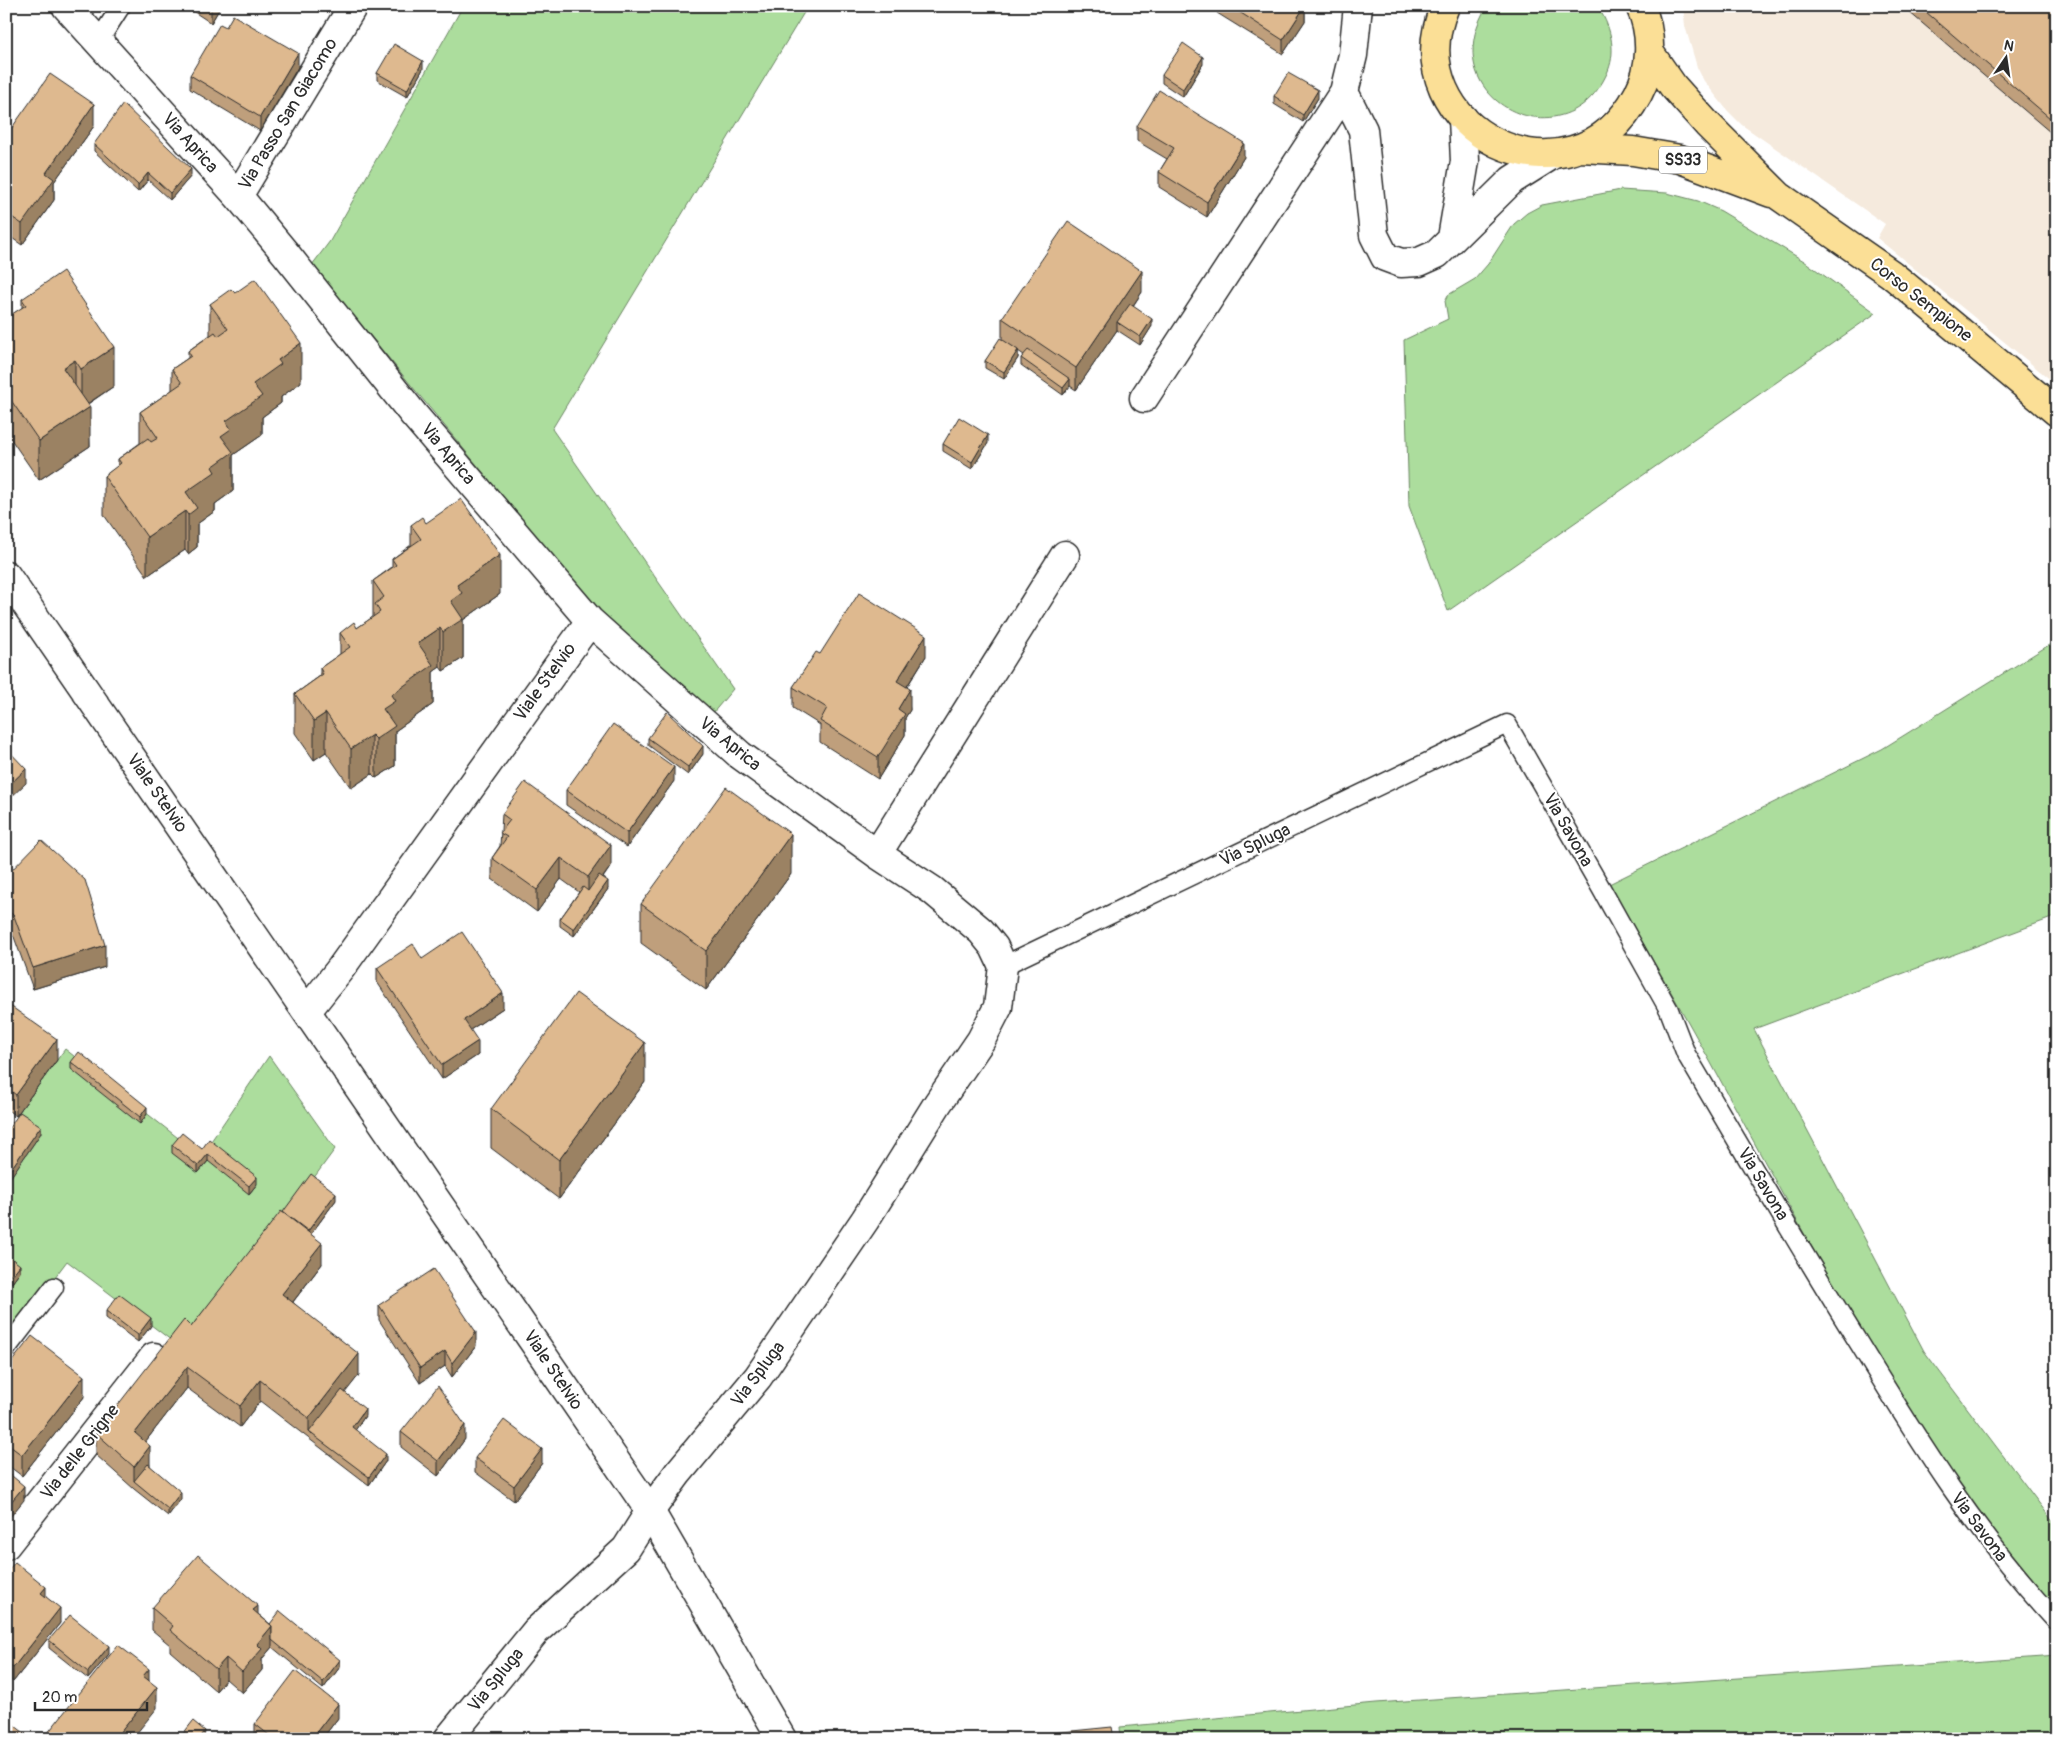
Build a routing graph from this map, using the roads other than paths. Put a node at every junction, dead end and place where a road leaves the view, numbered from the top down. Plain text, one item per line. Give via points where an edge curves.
1 (66, 6) edge
2 (121, 6) edge
3 (353, 6) edge
4 (1358, 6) edge
5 (1445, 6) edge
6 (1644, 10) edge
7 (98, 42) junction
8 (1650, 53) junction
9 (1344, 92) junction
10 (1463, 118) junction
11 (1581, 148) junction
12 (1552, 155) junction
13 (238, 196) junction
14 (1779, 196) junction
15 (1452, 238) junction
16 (1144, 398) dead end
17 (2057, 412) edge
18 (1065, 555) dead end
19 (6, 575) edge
20 (590, 621) junction
21 (1507, 724) joint
22 (877, 854) junction
23 (1003, 966) junction
24 (307, 1011) junction
25 (54, 1287) dead end
26 (6, 1348) edge
27 (154, 1357) edge
28 (650, 1511) junction
29 (6, 1545) edge
30 (2057, 1621) edge
31 (448, 1739) edge
32 (782, 1739) edge

1 - 7 street, Via Aprica
2 - 7 lane
3 - 13 street, Via Passo San Giacomo
4 - 9 street via 1353,55
5 - 10 main road via 1439,21 1435,50 1440,78 1452,105
6 - 8 main road
7 - 13 street, Via Aprica
8 - 11 main road via 1644,84 1630,110 1608,133
8 - 14 main road, Corso Sempione / SS33 via 1672,86
9 - 15 street via 1363,130 1374,235 1385,256 1401,263 1419,262 1438,254
9 - 16 street
10 - 12 main road via 1470,127 1495,144 1523,153
10 - 15 street via 1465,161
11 - 12 main road
11 - 14 main road, Corso Sempione / SS33 via 1633,151 1680,159
12 - 15 street via 1512,180
13 - 20 street, Via Aprica via 414,415
14 - 17 main road, Corso Sempione / SS33 via 1891,274
18 - 22 street
19 - 24 street, Viale Stelvio
20 - 22 street, Via Aprica via 740,755
20 - 24 street, Viale Stelvio
21 - 23 lane, Via Spluga
21 - 30 lane, Via Savona via 1664,1001 1686,1054 1888,1391 1951,1489 1995,1549
22 - 23 street via 932,890 981,931
23 - 28 street, Via Spluga via 998,1007 981,1040 865,1220 758,1377
24 - 28 street, Viale Stelvio
25 - 26 lane
27 - 29 street, Via delle Grigne
28 - 31 street, Via Spluga via 626,1549 536,1631
28 - 32 street, Viale Stelvio

